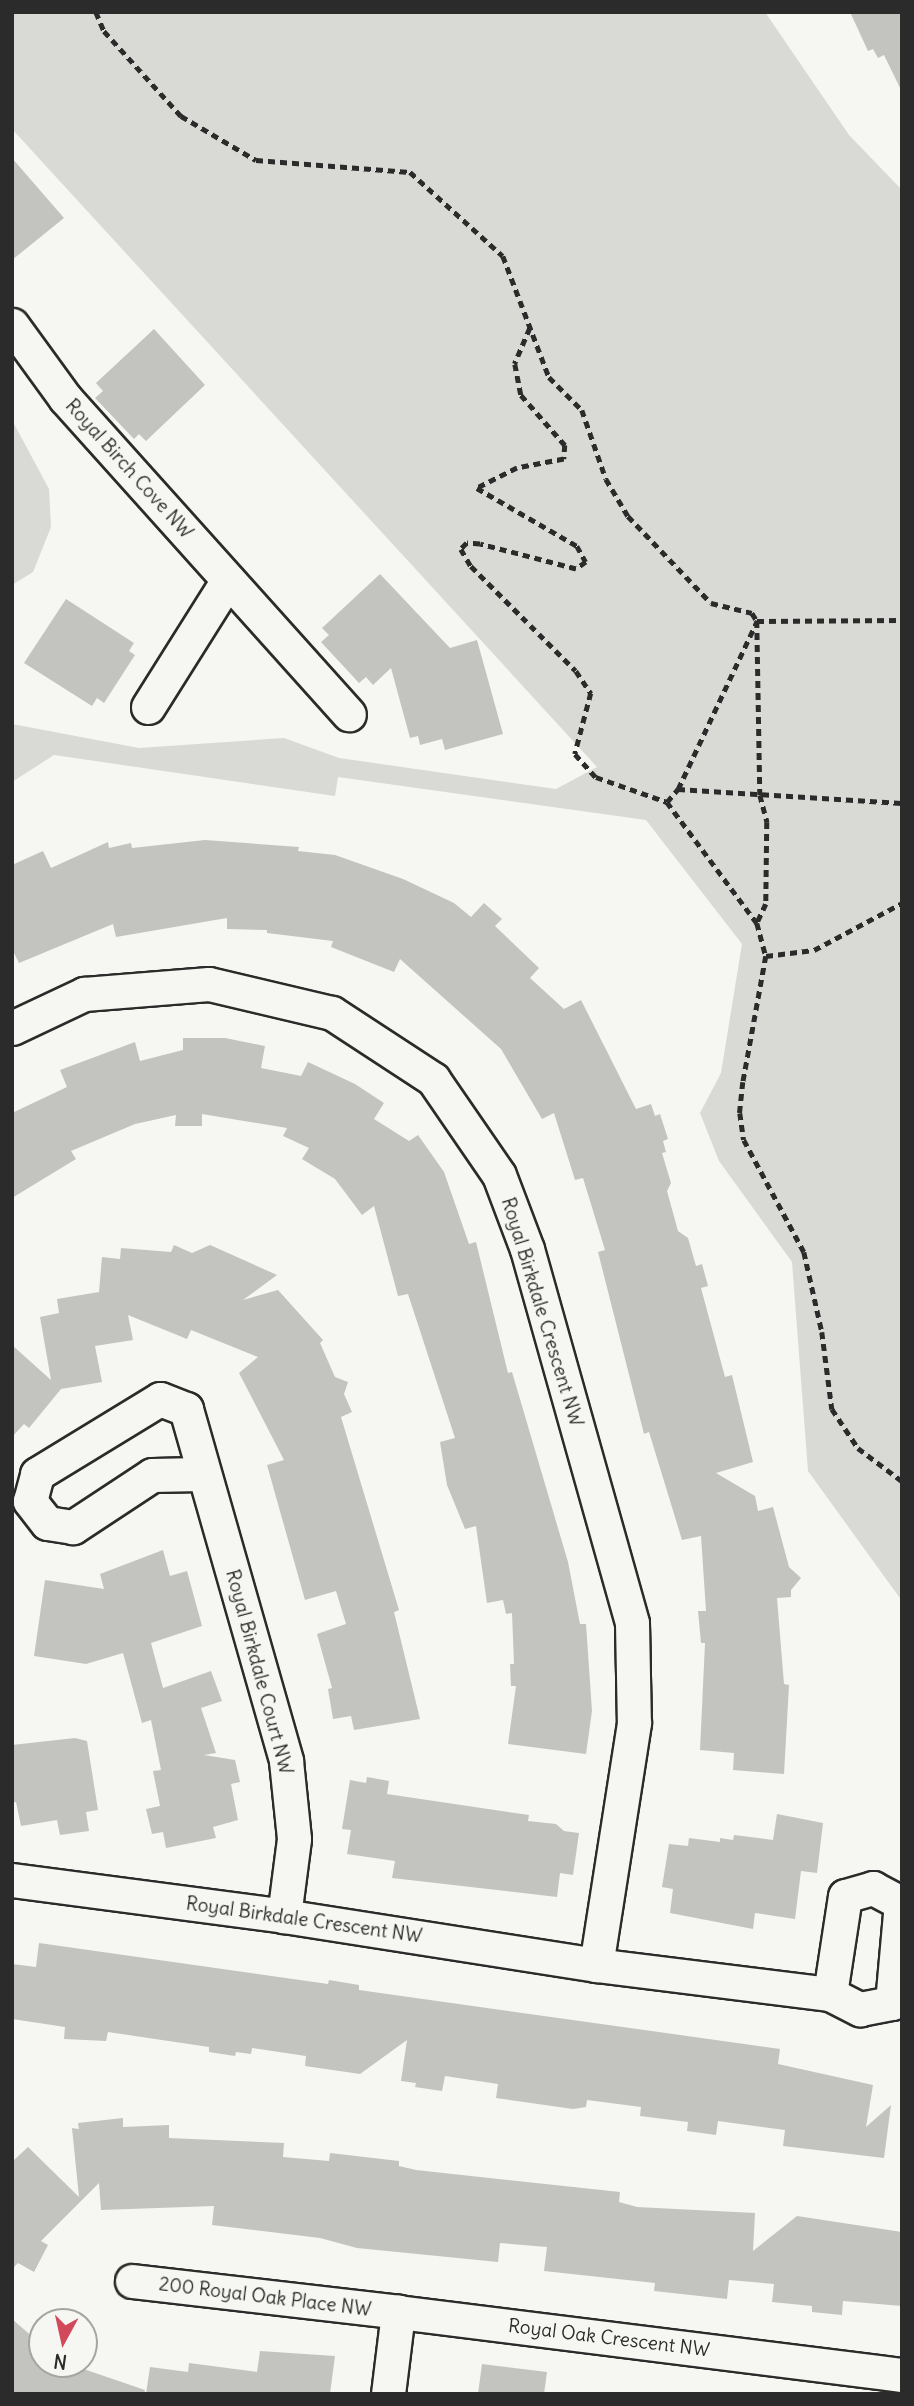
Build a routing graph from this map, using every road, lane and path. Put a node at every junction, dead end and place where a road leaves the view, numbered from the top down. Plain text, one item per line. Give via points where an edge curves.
1 (96, 12) edge
2 (12, 326) edge
3 (530, 328) junction
4 (229, 580) junction
5 (902, 620) edge
6 (757, 621) junction
7 (148, 707) dead end
8 (349, 714) dead end
9 (678, 789) junction
10 (760, 795) junction
11 (667, 802) junction
12 (902, 803) edge
13 (902, 903) edge
14 (757, 922) junction
15 (766, 956) junction
16 (12, 1028) edge
17 (201, 1474) junction
18 (902, 1481) edge
19 (12, 1880) edge
20 (284, 1916) junction
21 (596, 1965) junction
22 (831, 1994) dead end
23 (132, 2281) dead end
24 (398, 2312) junction
25 (902, 2375) edge
26 (388, 2394) edge

1 - 3 path via 104,31 181,116 256,160 410,172 503,256
2 - 4 street, Royal Birch Cove NW via 65,398
3 - 6 path via 549,377 582,410 606,479 628,516 711,603 752,613
3 - 11 path via 515,364 521,395 565,445 564,459 517,468 477,488 578,546 586,562 576,569 480,544 467,543 461,549 471,566 576,671 591,693 575,754 596,777
4 - 7 street
4 - 8 street, Royal Birch Cove NW
5 - 6 path
6 - 9 path
6 - 10 path
9 - 10 path
9 - 11 path
10 - 12 path
10 - 14 path via 767,822 766,904
11 - 14 path
13 - 15 path via 814,950
14 - 15 path
15 - 18 path via 743,1082 740,1113 744,1140 804,1252 822,1332 832,1409 858,1447
16 - 21 street, Royal Birkdale Crescent NW via 84,994 209,984 332,1013 433,1079 499,1175 527,1249 632,1623 634,1723
17 - 17 street, Royal Birkdale Court NW via 186,1409 160,1399 37,1474 30,1502 47,1523 73,1527 152,1475
17 - 20 street, Royal Birkdale Court NW via 286,1761 294,1839
19 - 20 street, Royal Birkdale Crescent NW
20 - 21 street, Royal Birkdale Crescent NW
21 - 22 street, Royal Birkdale Crescent NW
23 - 24 street, 200 Royal Oak Place NW
24 - 25 street, Royal Oak Crescent NW
24 - 26 street

